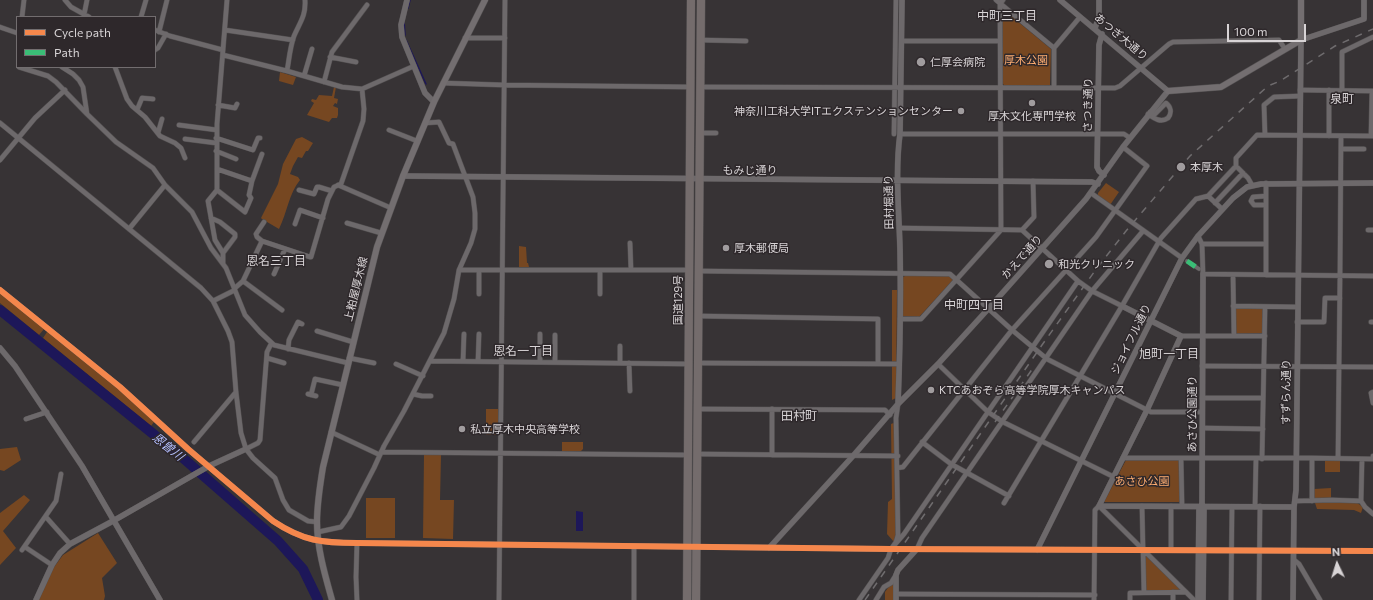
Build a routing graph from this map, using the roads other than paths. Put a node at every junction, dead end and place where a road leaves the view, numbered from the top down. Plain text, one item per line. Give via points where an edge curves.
1 (24, 0) edge
2 (65, 0) edge
3 (87, 0) edge
4 (146, 0) edge
5 (167, 0) edge
6 (227, 0) edge
7 (305, 0) edge
8 (407, 0) edge
9 (485, 0) edge
10 (505, 0) edge
11 (896, 0) edge
12 (902, 0) edge
13 (996, 0) edge
14 (1060, 0) edge
15 (1099, 0) edge
16 (1301, 0) edge
17 (1364, 0) edge
18 (701, 1) edge
19 (691, 2) edge
20 (1001, 2) edge
21 (367, 8) dead end
22 (22, 16) edge
23 (87, 16) edge
24 (141, 16) edge
25 (1080, 17) junction
26 (0, 28) edge
27 (1095, 28) junction
28 (225, 30) junction
29 (157, 31) edge
30 (16, 33) edge
31 (166, 34) junction
32 (1102, 34) junction
33 (1373, 37) edge
34 (465, 38) junction
35 (505, 38) junction
36 (293, 40) junction
37 (700, 40) junction
38 (1300, 40) junction
39 (746, 41) dead end
40 (902, 41) junction
41 (1000, 41) junction
42 (1054, 48) junction
43 (156, 49) edge
44 (312, 49) dead end
45 (1285, 49) junction
46 (223, 53) junction
47 (330, 57) junction
48 (356, 62) dead end
49 (414, 66) junction
50 (23, 68) edge
51 (64, 68) edge
52 (115, 68) edge
53 (1142, 68) junction
54 (287, 71) junction
55 (304, 76) junction
56 (324, 82) junction
57 (442, 83) junction
58 (504, 85) junction
59 (691, 87) junction
60 (700, 87) junction
61 (898, 88) junction
62 (1000, 88) junction
63 (1054, 88) junction
64 (1098, 88) junction
65 (362, 89) junction
66 (65, 90) junction
67 (1329, 90) junction
68 (1168, 91) junction
69 (1342, 91) junction
70 (1373, 91) edge
71 (1300, 93) junction
72 (153, 99) dead end
73 (434, 102) junction
74 (237, 104) dead end
75 (218, 105) junction
76 (137, 110) junction
77 (1149, 113) junction
78 (87, 114) junction
79 (162, 119) dead end
80 (0, 123) edge
81 (425, 123) junction
82 (182, 124) dead end
83 (217, 130) junction
84 (389, 130) dead end
85 (158, 133) junction
86 (700, 133) junction
87 (716, 133) dead end
88 (897, 134) junction
89 (1000, 134) junction
90 (1097, 134) junction
91 (1266, 135) junction
92 (1299, 136) junction
93 (1329, 136) junction
94 (1340, 136) junction
95 (1372, 136) edge
96 (18, 138) junction
97 (260, 138) dead end
98 (1130, 138) junction
99 (185, 139) dead end
100 (216, 140) junction
101 (417, 141) junction
102 (1123, 147) junction
103 (1341, 149) junction
104 (1364, 149) dead end
105 (216, 151) junction
106 (262, 154) dead end
107 (185, 158) dead end
108 (236, 159) dead end
109 (0, 160) edge
110 (1236, 166) junction
111 (217, 169) junction
112 (1243, 173) junction
113 (1104, 174) junction
114 (402, 176) junction
115 (465, 176) junction
116 (504, 177) junction
117 (690, 179) junction
118 (700, 179) junction
119 (252, 181) junction
120 (898, 181) junction
121 (1000, 181) junction
122 (1033, 182) junction
123 (1266, 183) junction
124 (1298, 183) junction
125 (1341, 183) junction
126 (1373, 183) edge
127 (1098, 184) junction
128 (165, 185) junction
129 (338, 185) junction
130 (1252, 185) junction
131 (217, 190) junction
132 (298, 190) dead end
133 (332, 191) junction
134 (1091, 193) junction
135 (1208, 196) junction
136 (1266, 196) junction
137 (1215, 203) junction
138 (1266, 205) junction
139 (391, 208) junction
140 (1222, 209) junction
141 (1114, 210) junction
142 (211, 218) junction
143 (323, 218) junction
144 (350, 218) dead end
145 (295, 221) dead end
146 (264, 222) dead end
147 (899, 228) junction
148 (129, 229) junction
149 (1001, 230) junction
150 (1022, 230) junction
151 (1143, 231) junction
152 (381, 233) junction
153 (1198, 236) junction
154 (262, 241) junction
155 (1158, 242) junction
156 (630, 243) dead end
157 (1202, 244) junction
158 (1266, 244) junction
159 (285, 249) junction
160 (1042, 249) junction
161 (223, 253) junction
162 (1185, 259) junction
163 (223, 263) junction
164 (1199, 269) dead end
165 (459, 270) junction
166 (479, 270) junction
167 (501, 270) junction
168 (600, 270) junction
169 (631, 270) junction
170 (690, 270) junction
171 (699, 271) junction
172 (1066, 271) junction
173 (900, 273) junction
174 (274, 274) dead end
175 (1203, 274) junction
176 (1233, 274) junction
177 (1266, 275) junction
178 (1297, 275) junction
179 (1340, 275) junction
180 (1373, 276) edge
181 (957, 280) junction
182 (243, 281) junction
183 (1078, 281) junction
184 (235, 289) junction
185 (0, 290) edge
186 (1092, 291) junction
187 (479, 294) dead end
188 (600, 294) dead end
189 (1340, 298) junction
190 (213, 300) junction
191 (1122, 306) junction
192 (1233, 306) junction
193 (1265, 307) junction
194 (1297, 307) junction
195 (281, 308) dead end
196 (989, 308) junction
197 (698, 316) junction
198 (900, 318) junction
199 (1151, 321) junction
200 (298, 322) dead end
201 (1297, 322) junction
202 (1012, 330) junction
203 (317, 331) dead end
204 (464, 334) dead end
205 (479, 334) dead end
206 (540, 334) dead end
207 (555, 335) dead end
208 (1181, 336) junction
209 (1203, 336) junction
210 (1234, 336) junction
211 (1265, 336) junction
212 (353, 342) junction
213 (271, 344) junction
214 (620, 346) dead end
215 (0, 348) edge
216 (1033, 348) junction
217 (288, 349) junction
218 (267, 358) junction
219 (1047, 359) junction
220 (348, 360) junction
221 (430, 361) junction
222 (463, 361) junction
223 (478, 361) junction
224 (501, 362) junction
225 (540, 362) junction
226 (555, 362) junction
227 (284, 363) dead end
228 (372, 363) dead end
229 (620, 363) junction
230 (629, 363) junction
231 (698, 363) junction
232 (396, 364) dead end
233 (689, 364) junction
234 (878, 364) junction
235 (899, 364) junction
236 (938, 364) junction
237 (1202, 366) junction
238 (1264, 367) junction
239 (1297, 367) junction
240 (1338, 367) junction
241 (1373, 367) edge
242 (1080, 375) junction
243 (423, 376) junction
244 (343, 385) junction
245 (964, 390) junction
246 (630, 391) dead end
247 (236, 392) junction
248 (1373, 392) edge
249 (1115, 393) junction
250 (414, 394) junction
251 (311, 395) dead end
252 (431, 396) dead end
253 (1202, 398) junction
254 (1263, 398) junction
255 (1373, 403) edge
256 (898, 404) junction
257 (698, 409) junction
258 (772, 409) junction
259 (1147, 410) junction
260 (47, 412) junction
261 (988, 412) junction
262 (1202, 412) junction
263 (890, 414) junction
264 (26, 419) dead end
265 (1003, 422) junction
266 (1202, 428) junction
267 (1263, 429) junction
268 (331, 432) junction
269 (1040, 441) junction
270 (194, 442) dead end
271 (922, 442) junction
272 (246, 449) junction
273 (501, 453) junction
274 (381, 454) junction
275 (697, 454) junction
276 (688, 455) junction
277 (772, 455) junction
278 (854, 456) junction
279 (898, 456) junction
280 (1373, 456) edge
281 (1123, 458) junction
282 (1181, 458) junction
283 (1202, 458) junction
284 (1256, 458) junction
285 (1312, 458) junction
286 (1338, 458) junction
287 (1262, 459) junction
288 (1296, 459) junction
289 (1362, 460) junction
290 (1080, 461) junction
291 (951, 464) junction
292 (207, 467) junction
293 (898, 468) junction
294 (968, 473) junction
295 (61, 474) dead end
296 (1114, 477) junction
297 (1009, 496) junction
298 (1312, 500) junction
299 (1361, 501) junction
300 (1004, 503) dead end
301 (1295, 504) junction
302 (1099, 506) junction
303 (1142, 506) junction
304 (1170, 506) junction
305 (1182, 506) junction
306 (1202, 506) junction
307 (1257, 506) junction
308 (1232, 507) junction
309 (1373, 514) edge
310 (46, 517) junction
311 (113, 522) junction
312 (317, 522) junction
313 (318, 532) junction
314 (319, 541) junction
315 (357, 543) junction
316 (70, 544) junction
317 (500, 545) junction
318 (634, 546) junction
319 (688, 547) junction
320 (697, 547) junction
321 (769, 548) junction
322 (891, 549) junction
323 (917, 549) junction
324 (1036, 550) junction
325 (1095, 550) junction
326 (1143, 550) junction
327 (1171, 550) junction
328 (1201, 550) junction
329 (1232, 551) junction
330 (1259, 551) junction
331 (1294, 551) junction
332 (1373, 551) edge
333 (1294, 560) junction
334 (52, 565) junction
335 (896, 575) junction
336 (1144, 592) junction
337 (1173, 592) junction
338 (1186, 592) junction
339 (896, 597) edge
340 (1094, 598) edge
341 (36, 600) edge
342 (160, 600) edge
343 (332, 600) edge
344 (357, 600) edge
345 (499, 600) edge
346 (634, 600) edge
347 (687, 600) edge
348 (696, 600) edge
349 (859, 600) edge
350 (876, 600) edge
351 (1130, 600) edge
352 (1173, 600) edge
353 (1194, 600) edge
354 (1198, 600) edge
355 (1203, 600) edge
356 (1231, 600) edge
357 (1259, 600) edge
358 (1293, 600) edge
359 (1320, 600) edge

1 - 22 street
2 - 23 street via 71,7
3 - 23 street
4 - 24 street
5 - 29 street
6 - 28 street
7 - 36 street via 303,18
8 - 49 street via 401,29
9 - 34 main road, 上粕屋厚木線
10 - 35 street
11 - 61 street
12 - 40 street, 田村堀通り
13 - 20 street
14 - 25 street, あつぎ大通り
15 - 27 street via 1099,17
16 - 38 main road
17 - 38 street via 1364,19
18 - 37 highway, 国道129号
19 - 59 highway, 国道129号
20 - 41 street
20 - 42 street
21 - 47 street
25 - 27 street, あつぎ大通り
25 - 42 street
26 - 30 street
27 - 32 street, あつぎ大通り
28 - 36 street
28 - 46 street
29 - 31 street
31 - 43 street
31 - 46 street
32 - 53 street, あつぎ大通り
32 - 64 street, さつき通り via 1098,45
33 - 69 street via 1342,52
34 - 35 street
34 - 57 main road, 上粕屋厚木線
35 - 58 street
36 - 54 street
37 - 39 street
37 - 60 highway, 国道129号
38 - 45 main road
38 - 71 street, すずらん通り
40 - 41 street
40 - 61 street, 田村堀通り
41 - 62 street
42 - 63 street
44 - 55 street
45 - 53 street via 1279,40 1173,42
45 - 68 main road via 1221,87
46 - 54 street
46 - 75 street
47 - 48 street
47 - 56 street
49 - 65 street
49 - 73 street via 425,93
50 - 66 street via 48,76
51 - 78 street via 73,74 83,87
52 - 76 street via 128,102
53 - 64 street via 1120,86
53 - 68 street, あつぎ大通り
54 - 55 street
55 - 56 street
56 - 65 street
57 - 58 street
57 - 73 main road, 上粕屋厚木線
58 - 59 street
58 - 116 street
59 - 117 highway, 国道129号
60 - 61 street
60 - 86 highway, 国道129号
61 - 62 street
61 - 88 street, 田村堀通り
62 - 63 street
62 - 89 street
63 - 64 street
64 - 90 street, さつき通り
65 - 129 street via 363,121 341,184
66 - 78 street
66 - 96 street via 34,118
67 - 69 street
67 - 71 street
67 - 93 street
68 - 77 street, かえで通り
69 - 70 street
70 - 95 street
71 - 91 street via 1274,97 1264,105
71 - 92 street, すずらん通り
72 - 76 street via 142,98
73 - 81 main road, 上粕屋厚木線
74 - 75 street via 235,108
75 - 83 street
76 - 85 street
77 - 77 street via 1156,114 1166,103 1171,112 1168,118 1162,121 1156,120
77 - 98 street, かえで通り
78 - 128 street via 116,142 153,168
79 - 85 street
80 - 96 street
81 - 101 main road, 上粕屋厚木線
81 - 115 street via 439,122 448,143 453,144
82 - 83 street
83 - 100 street
84 - 101 street
85 - 107 street via 181,148
86 - 87 street
86 - 118 highway, 国道129号
88 - 89 street
88 - 120 street, 田村堀通り
89 - 90 street
89 - 121 street
90 - 98 street via 1124,134
90 - 113 street, さつき通り via 1097,167
91 - 92 street
91 - 110 street via 1257,136 1236,158
92 - 93 street
92 - 124 street, すずらん通り
93 - 94 street
94 - 95 street
94 - 103 street
96 - 109 street
96 - 148 street
97 - 100 street via 253,150
98 - 102 street, かえで通り
99 - 100 street
100 - 105 street
101 - 114 main road, 上粕屋厚木線
102 - 113 street, かえで通り
102 - 141 street via 1147,166
103 - 104 street
103 - 125 street
105 - 108 street
105 - 111 street
106 - 119 street
110 - 112 street
110 - 135 street
111 - 119 street
111 - 131 street
112 - 130 street
112 - 137 street
113 - 127 street, かえで通り
114 - 115 street, もみじ通り
114 - 139 main road, 上粕屋厚木線
115 - 116 street, もみじ通り
115 - 165 street via 475,213 474,229
116 - 117 street, もみじ通り
116 - 167 street
117 - 118 street, もみじ通り
117 - 170 highway, 国道129号
118 - 120 street, もみじ通り
118 - 171 highway, 国道129号
119 - 131 street via 249,195 251,198 245,212
120 - 121 street, もみじ通り
120 - 147 street, 田村堀通り
121 - 122 street, もみじ通り
121 - 149 street
122 - 127 street, もみじ通り
122 - 150 street via 1034,217
123 - 124 street
123 - 130 street
123 - 136 street
124 - 125 street
124 - 178 street, すずらん通り
125 - 126 street
125 - 179 street
127 - 134 street, かえで通り
128 - 148 street
128 - 163 street via 192,212 211,248
129 - 133 street
129 - 139 street
130 - 140 street, ジョイフル通り via 1236,194
131 - 142 street via 208,201
132 - 133 street via 313,196 319,186
133 - 143 street
134 - 141 street
134 - 160 street, かえで通り
135 - 137 street
135 - 155 street via 1196,199
136 - 138 street
136 - 138 street via 1256,196 1251,201 1254,205
137 - 140 street
138 - 158 street
139 - 152 main road, 上粕屋厚木線
140 - 153 street, ジョイフル通り
141 - 151 street
141 - 172 street
142 - 161 street via 214,240
142 - 161 street via 235,234 236,237
143 - 145 street via 300,209
143 - 159 street via 311,257
144 - 152 street via 348,224
146 - 154 street via 256,234
147 - 149 street
147 - 173 street, 田村堀通り
148 - 190 street
149 - 150 street
149 - 181 street
150 - 160 street
151 - 155 street
151 - 186 street
152 - 212 main road, 上粕屋厚木線
153 - 157 street
153 - 162 street, ジョイフル通り
154 - 159 street
154 - 182 street
155 - 162 street
155 - 191 street
156 - 169 street
157 - 158 street
157 - 175 street
158 - 177 street
159 - 174 street
160 - 172 street
160 - 196 street, かえで通り
161 - 163 street
162 - 164 street
162 - 199 street, ジョイフル通り
163 - 184 street
165 - 166 street
165 - 221 street via 446,327
166 - 167 street
166 - 187 street
167 - 168 street
167 - 224 street
168 - 169 street
168 - 188 street
169 - 170 street
170 - 233 highway, 国道129号
171 - 173 street
171 - 197 highway, 国道129号
172 - 183 street
172 - 202 street
173 - 181 street via 950,274
173 - 198 street, 田村堀通り
175 - 176 street
175 - 209 street, あさひ公園通り
176 - 177 street
176 - 192 street
177 - 178 street
178 - 179 street
178 - 194 street, すずらん通り
179 - 180 street
179 - 189 street
181 - 196 street
181 - 198 street via 921,319
182 - 184 street
182 - 195 street
183 - 186 street
183 - 216 street
184 - 190 street
184 - 213 street via 245,315
185 - 292 street via 120,387
186 - 191 street
186 - 219 street
189 - 201 street via 1325,298 1324,322
189 - 240 street
190 - 247 street via 232,342
191 - 199 street
191 - 242 street
192 - 193 street
192 - 210 street
193 - 194 street
193 - 211 street
194 - 201 street, すずらん通り
196 - 202 street
196 - 236 street, かえで通り
197 - 231 highway, 国道129号
197 - 234 street via 878,319
198 - 235 street, 田村堀通り
199 - 208 street
199 - 249 street, ジョイフル通り
200 - 217 street
201 - 239 street, すずらん通り
202 - 216 street
202 - 245 street
203 - 212 street
204 - 222 street
205 - 223 street
206 - 225 street
207 - 226 street
208 - 209 street
208 - 259 street
209 - 210 street
209 - 237 street, あさひ公園通り
210 - 211 street
211 - 238 street
212 - 220 main road, 上粕屋厚木線
213 - 217 street
213 - 218 street
214 - 229 street
215 - 260 street via 16,366
216 - 219 street
216 - 261 street
217 - 220 street
218 - 227 street
218 - 272 street via 260,440
219 - 242 street
219 - 265 street
220 - 228 street
220 - 244 main road, 上粕屋厚木線
221 - 222 street
221 - 243 street
222 - 223 street
223 - 224 street
224 - 225 street
224 - 273 street
225 - 226 street
226 - 229 street
229 - 230 street
230 - 233 street
230 - 246 street
231 - 234 street
231 - 257 highway, 国道129号
232 - 243 street
233 - 276 highway, 国道129号
234 - 235 street
235 - 256 street, 田村堀通り
236 - 245 street
236 - 256 street, かえで通り
237 - 238 street
237 - 253 street, あさひ公園通り
238 - 239 street
238 - 254 street
239 - 240 street
239 - 288 street, すずらん通り
240 - 241 street
240 - 286 street
242 - 249 street
242 - 269 street
243 - 250 street
244 - 251 street via 312,378
244 - 268 main road, 上粕屋厚木線
245 - 261 street
245 - 271 street
247 - 270 street
247 - 272 street via 241,433
248 - 255 street
249 - 259 street
249 - 290 street, ジョイフル通り
250 - 252 street
250 - 274 street
253 - 254 street
253 - 262 street, あさひ公園通り
254 - 267 street
256 - 263 street, かえで通り
256 - 279 street
257 - 258 street
257 - 275 highway, 国道129号
258 - 263 street via 780,406 885,410
258 - 277 street
259 - 262 street
259 - 281 street
260 - 264 street
260 - 311 street via 82,466
261 - 265 street
261 - 291 street
262 - 266 street, あさひ公園通り
263 - 278 street, かえで通り
265 - 269 street
265 - 294 street
266 - 267 street
266 - 283 street, あさひ公園通り
267 - 287 street
268 - 274 street
268 - 312 main road, 上粕屋厚木線 via 323,467
269 - 290 street
269 - 297 street
271 - 291 street
271 - 293 street via 903,467
272 - 292 street
272 - 312 street via 275,478 289,510 308,521
273 - 274 street
273 - 276 street
273 - 317 street
274 - 313 street via 341,527
275 - 277 street
275 - 320 highway, 国道129号
276 - 319 highway, 国道129号
277 - 278 street
278 - 279 street
278 - 321 street, かえで通り
279 - 293 street
280 - 289 street via 1373,459
281 - 282 street
281 - 296 street
282 - 283 street
282 - 305 street
283 - 284 street
283 - 306 street, あさひ公園通り
284 - 287 street
284 - 307 street
285 - 286 street
285 - 288 street
285 - 298 street
286 - 289 street
287 - 288 street
288 - 301 street, すずらん通り
289 - 299 street
290 - 296 street
290 - 324 street, ジョイフル通り
291 - 294 street
291 - 322 street
292 - 311 street
292 - 314 street via 287,530
293 - 322 street via 898,535
294 - 297 street
294 - 323 street
295 - 310 street via 56,501
296 - 302 street
297 - 300 street
298 - 299 street
298 - 301 street
299 - 309 street
301 - 307 street
301 - 331 street, すずらん通り
302 - 303 street
302 - 325 street via 1095,510
302 - 326 street
303 - 304 street
303 - 326 street
304 - 305 street
304 - 327 street
305 - 306 street
306 - 308 street
306 - 328 street, あさひ公園通り via 1204,508
307 - 308 street
307 - 330 street
308 - 329 street
310 - 316 street
310 - 334 street via 23,548
311 - 316 street
311 - 342 street
312 - 313 main road, 上粕屋厚木線
313 - 314 main road, 上粕屋厚木線
314 - 315 street
314 - 343 main road, 上粕屋厚木線
315 - 317 street
315 - 344 street
316 - 334 street
317 - 318 street
317 - 345 street
318 - 319 street
318 - 346 street
319 - 320 street
319 - 347 highway, 国道129号
320 - 321 street
320 - 348 highway, 国道129号
321 - 322 street
322 - 323 street
322 - 349 street via 888,558
323 - 324 street
323 - 335 street
324 - 325 street
325 - 326 street
325 - 340 street
326 - 327 street
326 - 336 street
326 - 338 street
327 - 328 street
328 - 329 street
328 - 354 street
328 - 355 street
329 - 330 street
329 - 356 street
330 - 331 street
330 - 357 street
331 - 332 street
331 - 333 street, すずらん通り
333 - 358 street, すずらん通り
333 - 359 street via 1299,564
334 - 341 street
335 - 339 street
335 - 350 street
336 - 337 street
336 - 351 street via 1130,592
337 - 338 street
337 - 352 street
338 - 353 street
339 - 340 street

